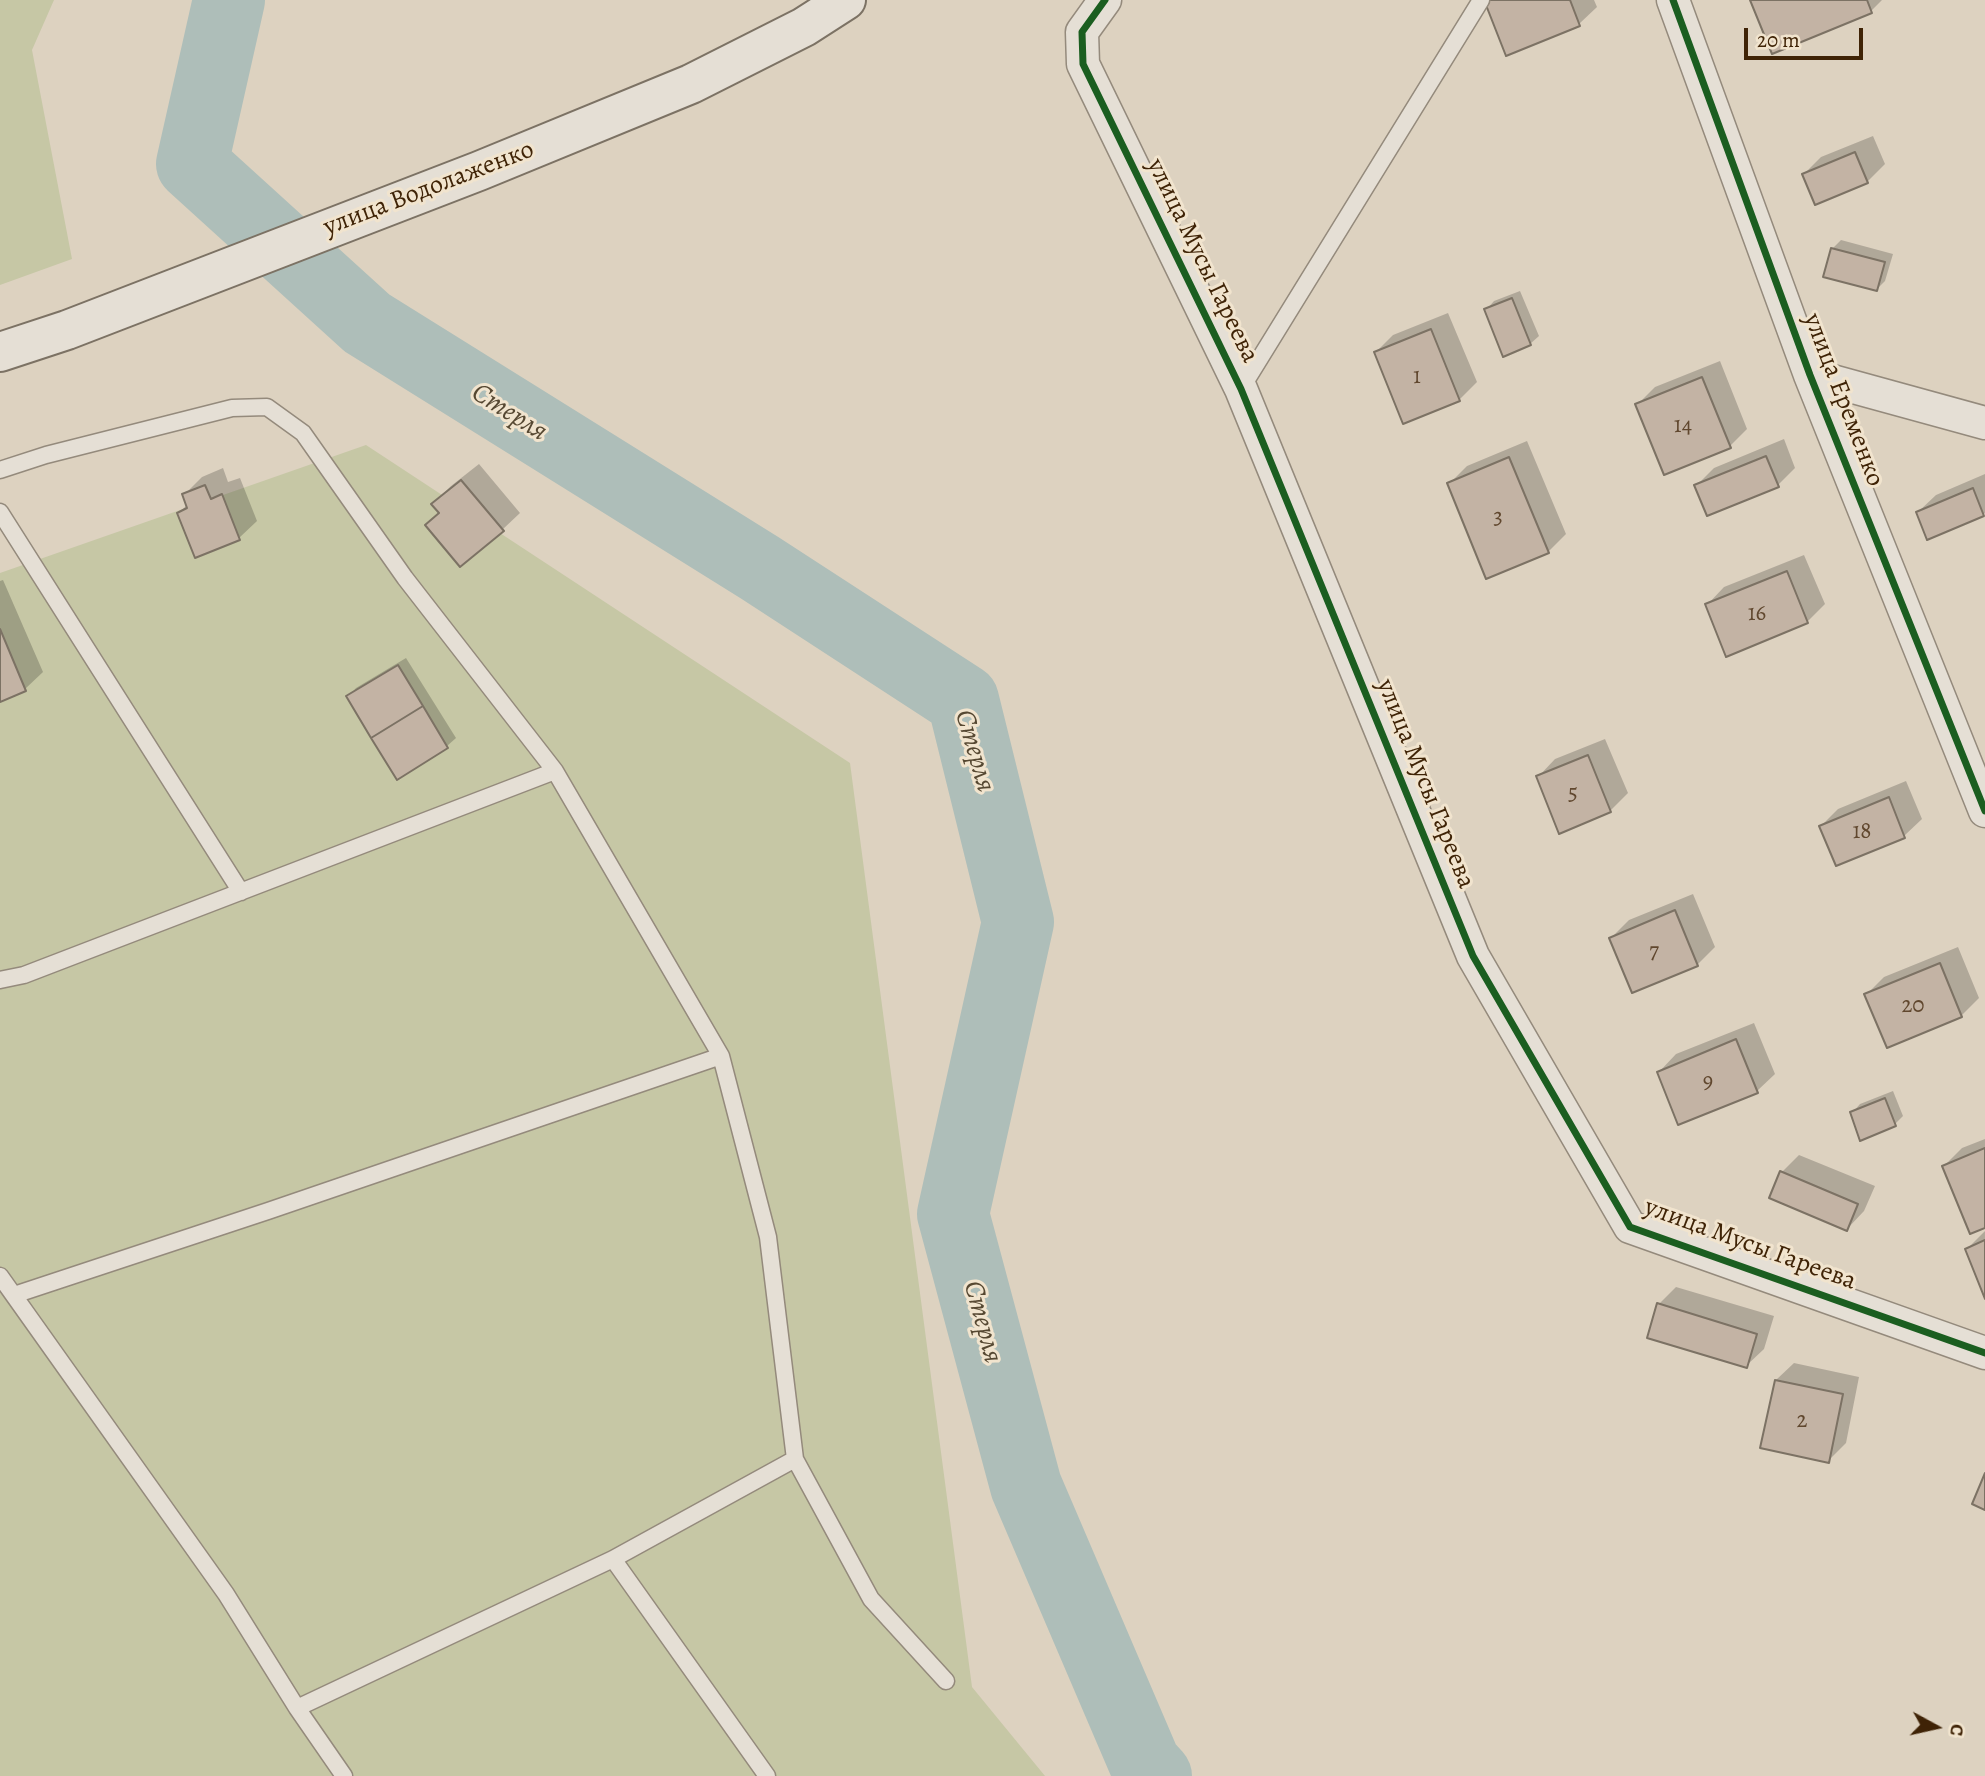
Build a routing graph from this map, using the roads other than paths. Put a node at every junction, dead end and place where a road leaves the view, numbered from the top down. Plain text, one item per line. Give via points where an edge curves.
1 (846, 0) edge
2 (1105, 0) edge
3 (1481, 0) edge
4 (1673, 0) edge
5 (0, 352) edge
6 (1810, 375) junction
7 (1241, 389) junction
8 (1985, 423) edge
9 (0, 470) edge
10 (0, 512) edge
11 (555, 771) junction
12 (1985, 811) edge
13 (241, 892) junction
14 (0, 980) edge
15 (721, 1056) junction
16 (0, 1276) edge
17 (14, 1295) junction
18 (1985, 1353) edge
19 (795, 1460) junction
20 (613, 1559) junction
21 (946, 1681) dead end
22 (297, 1708) junction
23 (344, 1776) edge
24 (767, 1776) edge

1 - 5 main road, улица Водолаженко via 804,27 691,84 478,171
2 - 7 street, улица Мусы Гареева via 1082,32 1083,64
3 - 7 lane
4 - 6 street, улица Еременко
6 - 8 street
6 - 12 street, улица Еременко
7 - 18 street, улица Мусы Гареева via 1473,956 1630,1227
9 - 11 lane via 232,408 267,407 303,433 405,578
10 - 13 lane
11 - 13 lane
11 - 15 lane
13 - 14 lane via 24,975
15 - 17 lane
15 - 19 lane via 768,1237
16 - 17 lane
17 - 22 lane via 226,1594
19 - 20 lane
19 - 21 lane via 871,1600
20 - 22 lane
20 - 24 lane
22 - 23 lane

